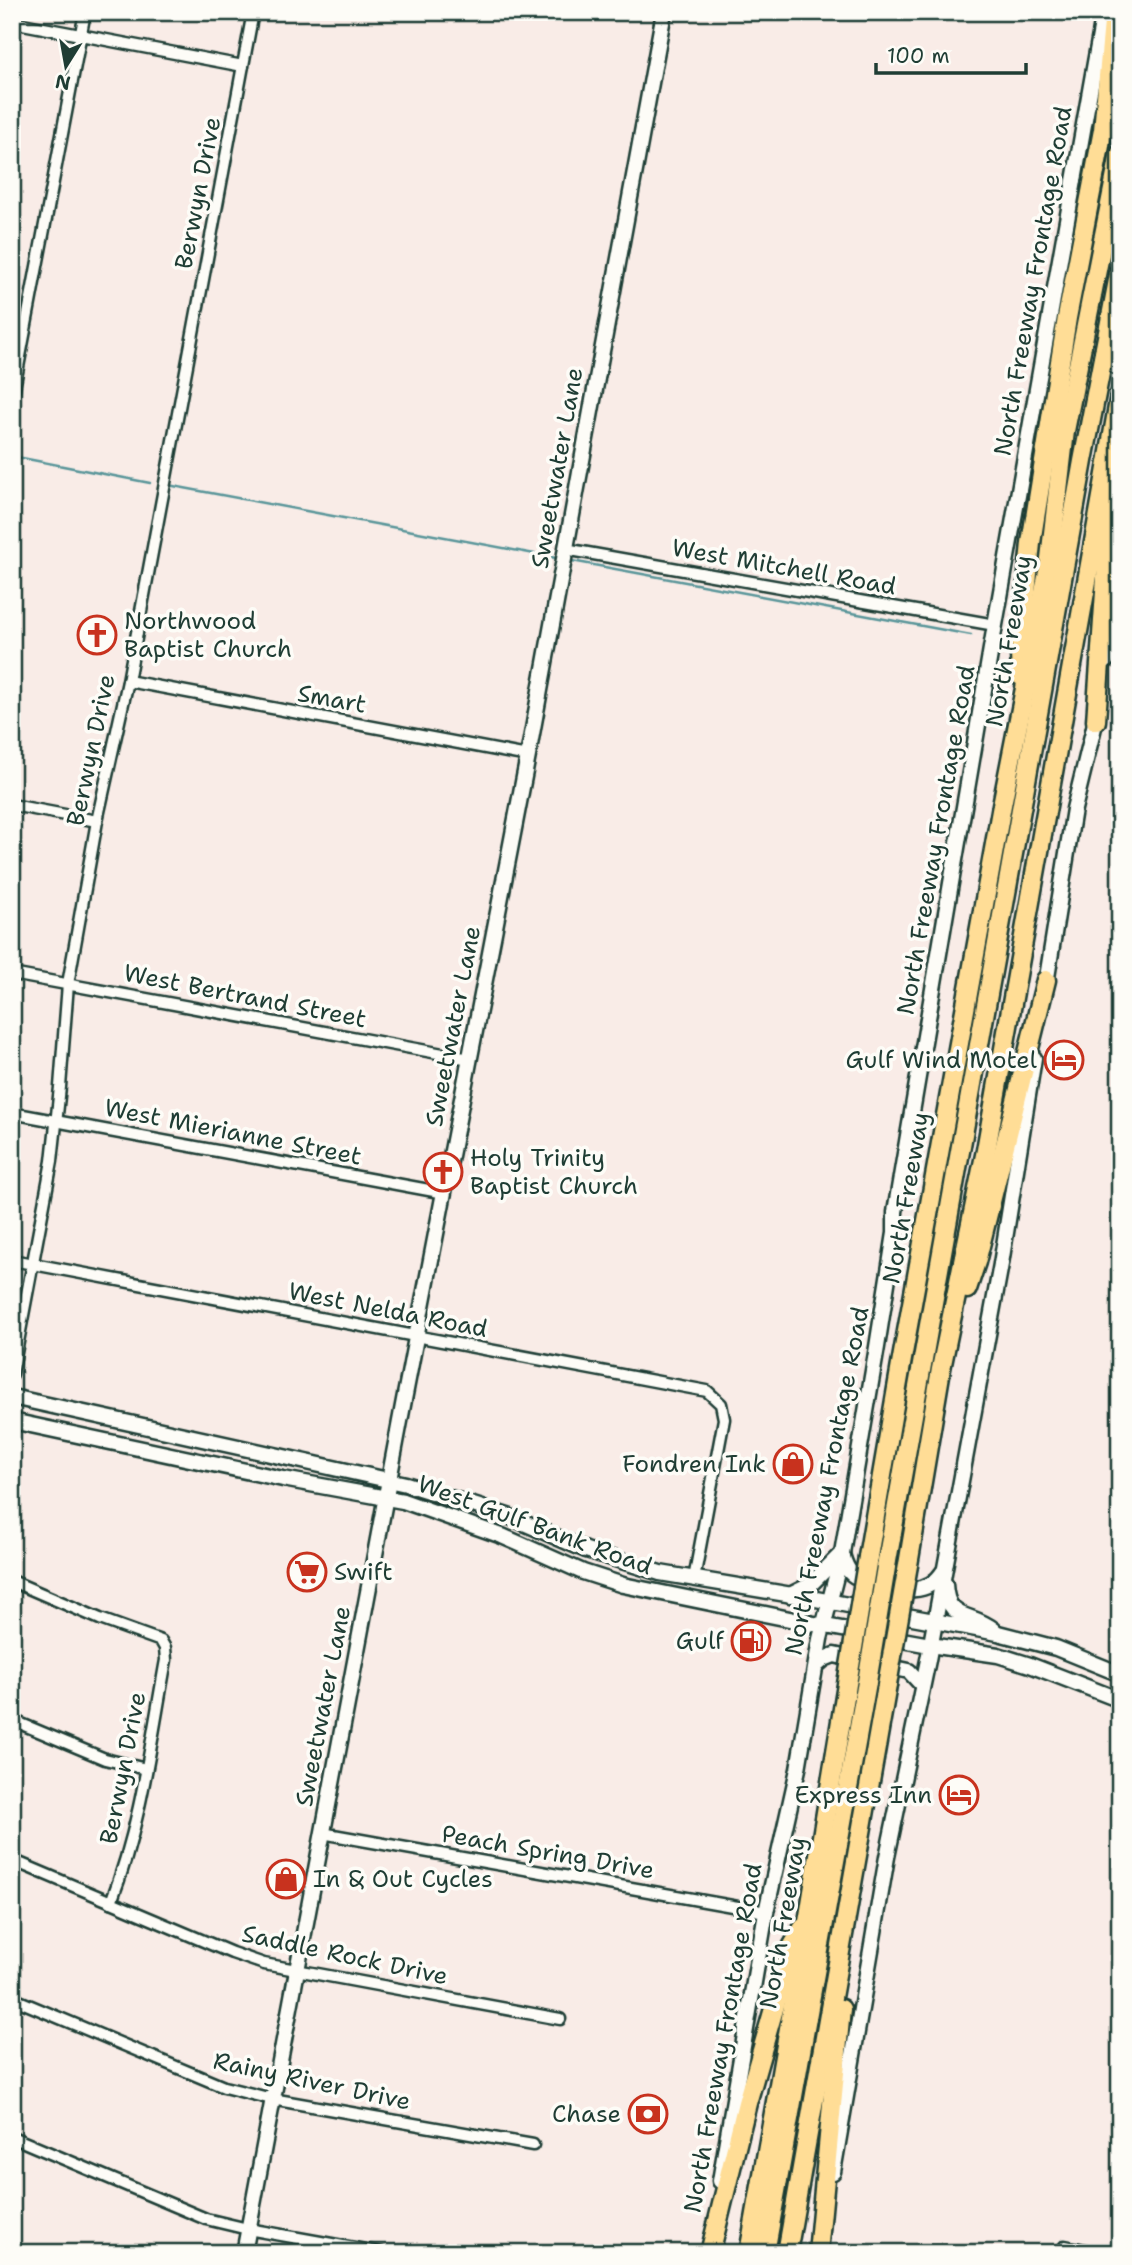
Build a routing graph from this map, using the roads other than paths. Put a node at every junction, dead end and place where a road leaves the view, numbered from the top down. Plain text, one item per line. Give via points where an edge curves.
1 (85, 12) edge
2 (253, 12) edge
3 (664, 12) edge
4 (1104, 12) edge
5 (1114, 12) edge
6 (12, 22) edge
7 (82, 35) junction
8 (243, 66) junction
9 (1120, 154) edge
10 (1120, 270) edge
11 (1119, 397) edge
12 (12, 399) edge
13 (565, 549) junction
14 (1120, 593) edge
15 (995, 625) junction
16 (1114, 652) edge
17 (128, 681) junction
18 (1023, 707) junction
19 (1096, 721) junction
20 (528, 757) junction
21 (12, 805) edge
22 (97, 821) junction
23 (12, 974) edge
24 (1046, 980) junction
25 (68, 984) junction
26 (470, 1059) junction
27 (12, 1113) edge
28 (57, 1121) junction
29 (445, 1193) junction
30 (12, 1261) edge
31 (33, 1265) junction
32 (416, 1336) junction
33 (941, 1369) junction
34 (12, 1374) edge
35 (12, 1397) edge
36 (12, 1421) edge
37 (390, 1480) junction
38 (386, 1497) junction
39 (842, 1553) junction
40 (944, 1569) junction
41 (694, 1579) junction
42 (12, 1581) edge
43 (785, 1594) junction
44 (831, 1601) junction
45 (775, 1615) junction
46 (934, 1622) junction
47 (824, 1625) junction
48 (998, 1633) junction
49 (930, 1645) junction
50 (1083, 1659) junction
51 (816, 1666) junction
52 (1120, 1674) edge
53 (1076, 1682) junction
54 (922, 1685) junction
55 (1120, 1700) edge
56 (12, 1720) edge
57 (146, 1769) junction
58 (322, 1833) junction
59 (12, 1860) edge
60 (854, 1880) junction
61 (111, 1902) junction
62 (766, 1912) junction
63 (809, 1916) junction
64 (296, 1971) junction
65 (12, 1998) edge
66 (560, 2019) dead end
67 (272, 2099) junction
68 (12, 2137) edge
69 (533, 2146) dead end
70 (248, 2229) junction
71 (1065, 2246) dead end
72 (244, 2253) edge
73 (382, 2253) edge
74 (709, 2253) edge
75 (749, 2253) edge
76 (765, 2253) edge
77 (787, 2253) edge
78 (819, 2253) edge
79 (1101, 2253) edge

1 - 7 street
2 - 8 street, Berwyn Drive
3 - 13 main road, Sweetwater Lane
4 - 15 main road, North Freeway Frontage Road
5 - 18 highway via 1103,130 1031,543 1020,654
6 - 7 street
7 - 8 street
7 - 12 street
8 - 17 street, Berwyn Drive
9 - 18 highway, North Freeway via 1065,431 1049,567
10 - 76 highway, North Freeway, bridge
11 - 19 highway
11 - 33 highway via 986,1150
13 - 15 street, West Mitchell Road
13 - 20 main road, Sweetwater Lane
14 - 16 main road
15 - 39 main road, North Freeway Frontage Road
16 - 19 main road
17 - 20 street, Smart
17 - 22 street, Berwyn Drive
18 - 63 highway, North Freeway, bridge via 868,1557
19 - 24 main road via 1074,809
20 - 26 main road, Sweetwater Lane
21 - 22 street
22 - 25 street, Berwyn Drive
23 - 25 street, West Bertrand Street
24 - 33 highway via 976,1262
24 - 40 main road via 1001,1264
25 - 26 street, West Bertrand Street
25 - 28 street, Berwyn Drive
26 - 29 main road, Sweetwater Lane
27 - 28 street, West Mierianne Street
28 - 29 street, West Mierianne Street
28 - 31 street, Berwyn Drive
29 - 32 main road, Sweetwater Lane
30 - 31 street, West Nelda Road
31 - 32 street, West Nelda Road
31 - 34 street, Berwyn Drive
32 - 37 main road, Sweetwater Lane
32 - 41 street, West Nelda Road via 707,1391 721,1404 724,1419
33 - 60 highway, bridge
35 - 37 main road, West Gulf Bank Road
36 - 38 main road, West Gulf Bank Road
37 - 38 main road, Sweetwater Lane
37 - 41 main road, West Gulf Bank Road via 508,1516 621,1562
38 - 45 main road, West Gulf Bank Road via 474,1525 623,1585
38 - 58 main road, Sweetwater Lane
39 - 40 main road via 850,1572 895,1588 928,1587
39 - 43 main road via 810,1585
39 - 44 main road, North Freeway Frontage Road
40 - 46 main road
40 - 48 main road via 951,1609 983,1621
41 - 43 main road, West Gulf Bank Road
42 - 57 street, Berwyn Drive via 161,1641 166,1660
43 - 44 main road, West Gulf Bank Road
43 - 45 main road
44 - 46 main road, West Gulf Bank Road
44 - 47 main road, North Freeway Frontage Road
45 - 47 main road, West Gulf Bank Road
46 - 48 main road, West Gulf Bank Road
46 - 49 main road
47 - 49 main road, West Gulf Bank Road
47 - 51 main road, North Freeway Frontage Road
48 - 50 main road, West Gulf Bank Road
49 - 53 main road, West Gulf Bank Road via 998,1656
49 - 54 main road
50 - 52 main road, West Gulf Bank Road
50 - 53 main road
51 - 54 main road via 834,1655 909,1671
51 - 62 main road, North Freeway Frontage Road
53 - 55 main road, West Gulf Bank Road
54 - 78 main road via 887,1857
56 - 57 street via 105,1759
57 - 61 street, Berwyn Drive via 127,1858
58 - 62 street, Peach Spring Drive
58 - 64 main road, Sweetwater Lane
59 - 61 street, Saddle Rock Drive
60 - 77 highway
60 - 78 highway
61 - 64 street, Saddle Rock Drive via 232,1953
62 - 74 main road, North Freeway Frontage Road
63 - 74 highway via 790,1950
63 - 75 highway, North Freeway
64 - 66 street, Saddle Rock Drive
64 - 67 main road, Sweetwater Lane
65 - 67 street, Rainy River Drive via 202,2080
67 - 69 street, Rainy River Drive
67 - 70 main road, Sweetwater Lane
68 - 70 street via 206,2219
70 - 72 main road, Sweetwater Lane
70 - 73 street
71 - 79 street

